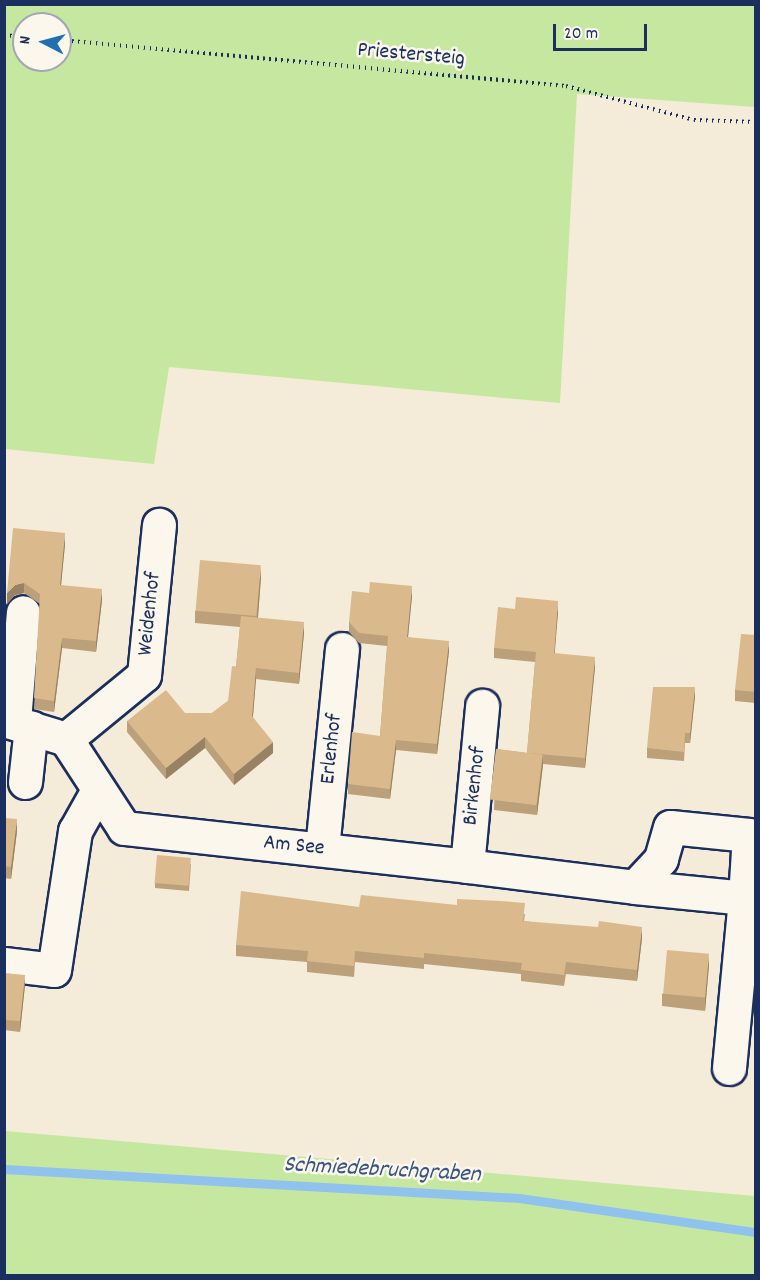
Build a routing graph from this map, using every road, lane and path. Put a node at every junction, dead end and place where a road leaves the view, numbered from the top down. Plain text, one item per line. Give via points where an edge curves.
1 (72, 41) edge
2 (756, 122) edge
3 (159, 525) dead end
4 (23, 612) dead end
5 (342, 649) dead end
6 (482, 706) dead end
7 (16, 722) edge
8 (66, 739) junction
9 (26, 782) dead end
10 (98, 790) junction
11 (322, 849) junction
12 (467, 866) junction
13 (635, 887) junction
14 (745, 898) junction
15 (4, 964) edge
16 (729, 1068) dead end

1 - 2 path, Priestersteig via 566,86 694,120
3 - 8 street, Weidenhof via 144,675
4 - 7 street
5 - 11 street, Erlenhof
6 - 12 street, Birkenhof
7 - 8 street
7 - 9 street
8 - 10 street, Am See
10 - 11 street, Am See via 124,828
10 - 15 street via 75,831 54,970
11 - 12 street, Am See
12 - 13 street, Am See
13 - 14 street, Am See
13 - 14 street via 661,859 670,827 749,835
14 - 16 street

